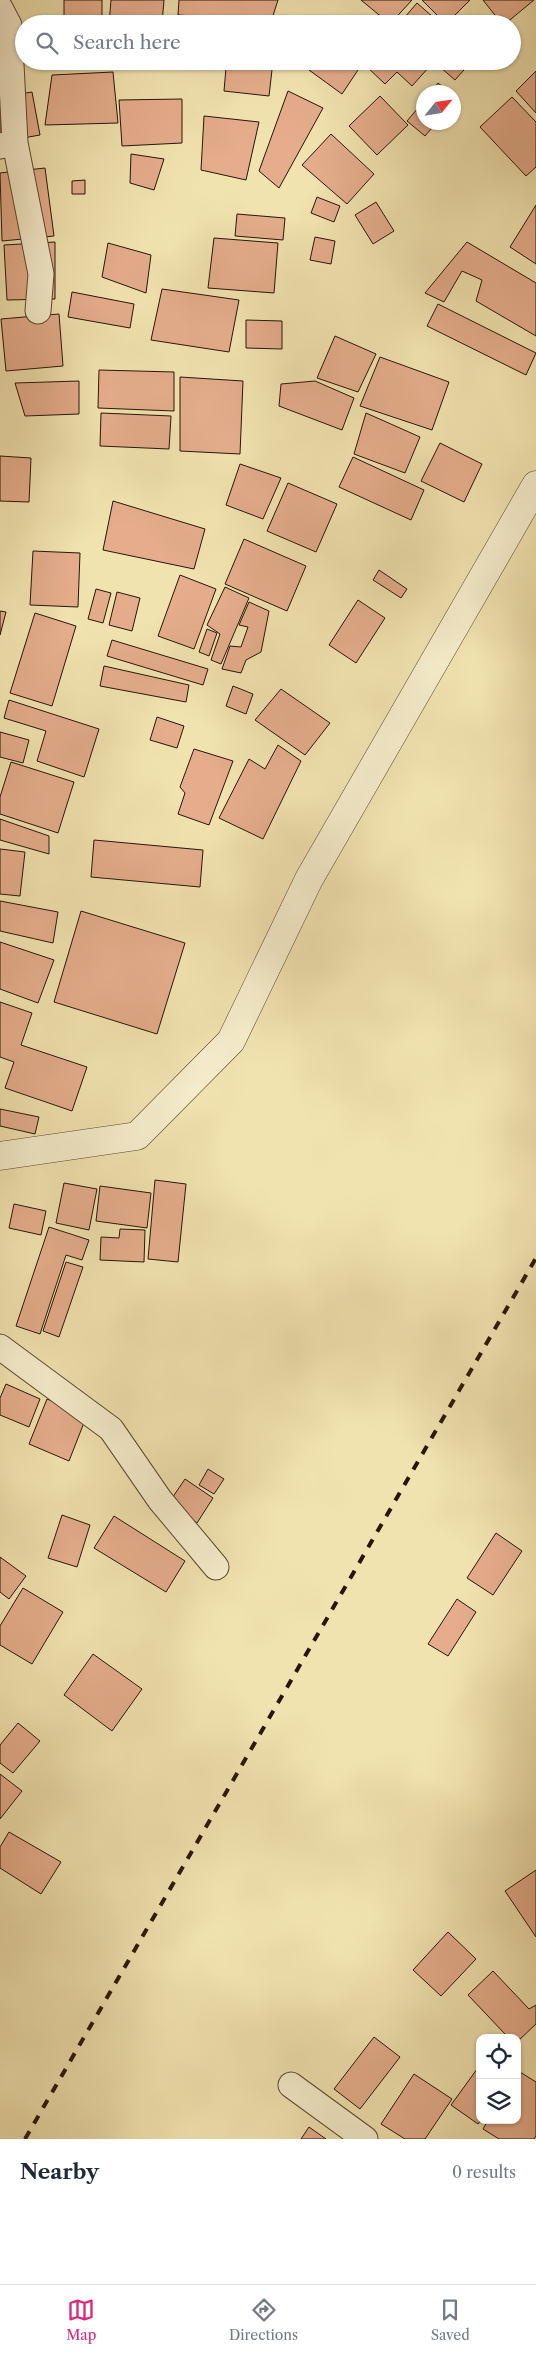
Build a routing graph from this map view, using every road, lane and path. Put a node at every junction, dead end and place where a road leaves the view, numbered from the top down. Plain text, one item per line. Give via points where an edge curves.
1 (0, 8) edge
2 (7, 144) edge
3 (38, 311) dead end
4 (536, 485) edge
5 (0, 1156) edge
6 (0, 1347) edge
7 (216, 1567) dead end
8 (291, 2085) dead end
9 (365, 2139) edge

1 - 2 street via 9,25
2 - 3 street via 41,274
4 - 5 street via 309,879 231,1041 136,1136
6 - 7 street via 111,1429 160,1500
8 - 9 street

